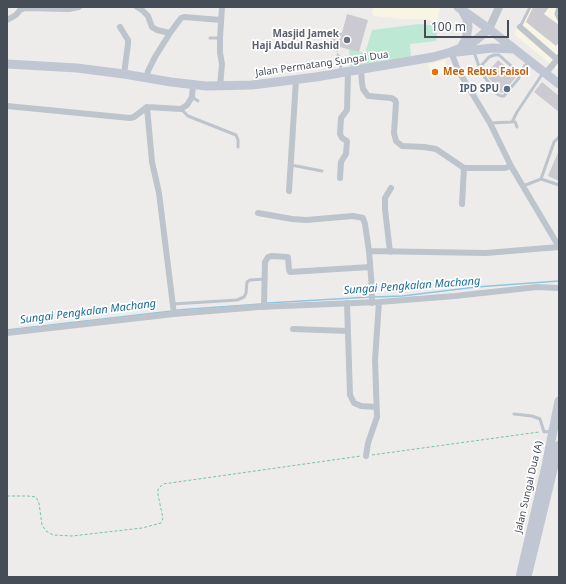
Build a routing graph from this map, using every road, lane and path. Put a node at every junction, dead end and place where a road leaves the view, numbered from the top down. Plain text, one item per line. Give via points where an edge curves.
1 (79, 7) edge
2 (136, 7) edge
3 (222, 7) edge
4 (498, 7) edge
5 (530, 7) edge
6 (558, 7) edge
7 (461, 9) edge
8 (7, 20) edge
9 (221, 20) junction
10 (559, 20) edge
11 (120, 27) dead end
12 (520, 27) joint
13 (489, 29) junction
14 (170, 33) junction
15 (210, 38) dead end
16 (220, 38) junction
17 (461, 48) junction
18 (515, 50) junction
19 (473, 51) junction
20 (451, 52) junction
21 (338, 55) dead end
22 (558, 59) edge
23 (529, 60) junction
24 (7, 64) edge
25 (480, 67) junction
26 (361, 70) junction
27 (345, 73) junction
28 (519, 73) junction
29 (545, 73) junction
30 (124, 74) junction
31 (147, 78) junction
32 (296, 80) junction
33 (193, 84) junction
34 (559, 84) edge
35 (220, 86) junction
36 (192, 97) junction
37 (198, 101) dead end
38 (7, 106) edge
39 (147, 107) junction
40 (181, 109) junction
41 (513, 121) junction
42 (490, 123) junction
43 (517, 127) dead end
44 (559, 137) edge
45 (238, 147) dead end
46 (291, 165) junction
47 (511, 166) junction
48 (464, 168) junction
49 (322, 171) dead end
50 (340, 178) dead end
51 (541, 179) junction
52 (559, 185) edge
53 (523, 186) junction
54 (391, 188) dead end
55 (290, 191) dead end
56 (462, 204) dead end
57 (258, 213) dead end
58 (559, 247) edge
59 (369, 251) junction
60 (390, 252) junction
61 (370, 267) junction
62 (264, 279) junction
63 (559, 288) edge
64 (372, 302) junction
65 (379, 302) junction
66 (347, 303) junction
67 (173, 304) junction
68 (264, 307) junction
69 (174, 314) junction
70 (293, 329) dead end
71 (348, 331) junction
72 (7, 333) edge
73 (559, 401) edge
74 (376, 407) junction
75 (514, 414) dead end
76 (553, 431) junction
77 (544, 432) junction
78 (559, 448) edge
79 (366, 456) junction
80 (553, 472) edge
81 (7, 496) edge
82 (520, 577) edge
83 (527, 577) edge

1 - 8 street via 25,8
2 - 14 street via 148,16 152,26 157,30
3 - 9 street
4 - 13 street
5 - 12 lane
6 - 10 lane via 556,14
7 - 13 main road
7 - 17 main road via 468,27
9 - 14 street via 184,17
9 - 16 street
11 - 30 street via 127,37 128,44
12 - 22 street
13 - 17 main road, Jalan Permatang Sungai Dua
13 - 18 main road
14 - 31 street via 155,57
15 - 16 lane
16 - 35 street
17 - 20 main road, Jalan Permatang Sungai Dua
18 - 19 main road via 492,48
18 - 23 main road
19 - 20 main road
19 - 25 lane
20 - 26 main road, Jalan Permatang Sungai Dua
20 - 42 street via 458,70
21 - 27 lane
22 - 29 street
23 - 28 lane
23 - 29 main road
24 - 30 main road, Jalan Permatang Sungai Dua
25 - 28 lane via 494,55 499,56
25 - 28 lane via 481,72 501,96 504,96 519,78
26 - 27 main road, Jalan Permatang Sungai Dua
26 - 48 street via 363,89 368,96 395,100 394,133 399,144 436,149
27 - 32 main road, Jalan Permatang Sungai Dua
27 - 50 street via 347,110 341,118 340,134 348,141 346,154 341,162
29 - 34 main road
29 - 41 lane
30 - 31 main road, Jalan Permatang Sungai Dua
31 - 33 main road, Jalan Permatang Sungai Dua
32 - 35 main road, Jalan Permatang Sungai Dua
32 - 46 street
33 - 35 main road, Jalan Permatang Sungai Dua
33 - 36 street
36 - 37 lane
36 - 40 street
38 - 39 street via 130,118
39 - 40 street
39 - 67 street via 152,162 159,194
40 - 45 lane via 188,116 236,136
41 - 42 lane
41 - 43 lane
42 - 47 street
44 - 51 lane via 554,142
46 - 49 lane
46 - 55 street
47 - 48 street
47 - 53 street
48 - 56 street
51 - 52 lane
51 - 53 lane
53 - 58 street
54 - 60 street via 385,198
57 - 59 street via 306,220 363,218
58 - 60 street via 486,253
59 - 60 street
59 - 61 street
61 - 62 street via 290,272 288,257 271,256 265,262
61 - 64 street
62 - 67 lane via 247,282 244,297 237,300
62 - 68 street
63 - 65 street via 537,287
64 - 65 street
64 - 66 street
65 - 74 street via 375,360
66 - 68 street
66 - 71 street
67 - 69 street
68 - 69 street
69 - 72 street
70 - 71 street
71 - 74 street via 350,395 354,403
73 - 76 main road, Jalan Sungai Dua (A)
74 - 79 street via 377,417
75 - 77 lane via 540,419
76 - 77 lane
76 - 80 main road, Jalan Sungai Dua (A)
77 - 79 path
78 - 80 main road, Jalan Sungai Dua (A)
79 - 81 path via 163,484 158,488 163,518 161,523 142,528 72,536 53,535 46,531 42,525 36,497
80 - 82 main road, Jalan Sungai Dua (A)
80 - 83 main road, Jalan Sungai Dua (A) via 553,487 546,499

